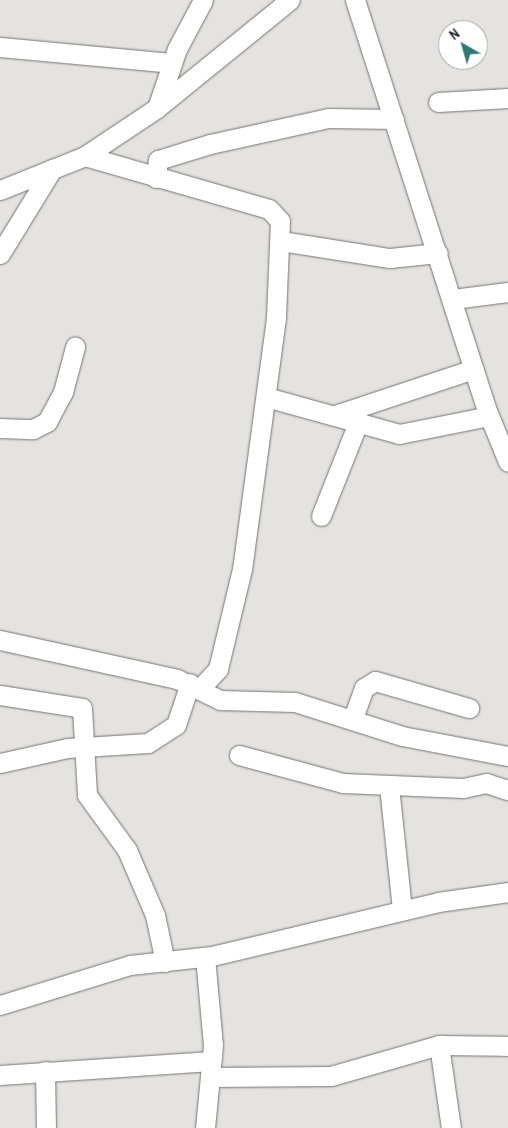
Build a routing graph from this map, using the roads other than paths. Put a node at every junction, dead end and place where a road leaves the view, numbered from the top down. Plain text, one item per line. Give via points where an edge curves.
1 (203, 0) edge
2 (290, 0) edge
3 (356, 0) edge
4 (0, 47) edge
5 (172, 63) junction
6 (508, 98) edge
7 (438, 102) dead end
8 (157, 108) junction
9 (394, 118) junction
10 (85, 156) junction
11 (52, 170) junction
12 (156, 178) junction
13 (0, 190) edge
14 (281, 241) junction
15 (438, 253) junction
16 (0, 254) edge
17 (508, 292) edge
18 (453, 299) junction
19 (75, 347) dead end
20 (474, 369) junction
21 (266, 397) junction
22 (338, 414) junction
23 (489, 416) junction
24 (359, 420) junction
25 (0, 428) edge
26 (508, 462) edge
27 (321, 516) dead end
28 (0, 640) edge
29 (194, 686) junction
30 (0, 695) edge
31 (469, 708) dead end
32 (353, 718) junction
33 (83, 747) junction
34 (239, 755) dead end
35 (508, 756) edge
36 (0, 763) edge
37 (389, 786) junction
38 (508, 790) edge
39 (508, 892) edge
40 (402, 910) junction
41 (205, 957) junction
42 (165, 962) junction
43 (0, 1005) edge
44 (439, 1045) junction
45 (508, 1046) edge
46 (211, 1069) junction
47 (46, 1071) junction
48 (0, 1074) edge
49 (46, 1128) edge
50 (205, 1128) edge
51 (451, 1128) edge

1 - 5 street
2 - 8 street
3 - 9 street
4 - 5 street
5 - 8 street
6 - 7 street
8 - 10 street
9 - 12 street via 328,118 210,144 158,160
9 - 15 street
10 - 11 street
10 - 12 street
11 - 13 street
11 - 16 street
12 - 14 street via 269,209 280,221
14 - 15 street via 390,258
14 - 21 street
15 - 18 street
17 - 18 street
18 - 20 street
19 - 25 street via 63,392 47,422 33,429
20 - 22 street
20 - 23 street
21 - 22 street
21 - 29 street via 229,635 218,669
22 - 24 street
23 - 24 street via 408,434
23 - 26 street
24 - 27 street
28 - 29 street
29 - 32 street via 230,702 295,702
29 - 33 street via 176,725 158,738 137,745
30 - 33 street via 82,708
31 - 32 street via 375,682 364,688
32 - 35 street via 402,736
33 - 36 street
33 - 42 street via 87,795 127,850 155,916
34 - 37 street via 302,775
37 - 38 street via 463,788 486,783
37 - 40 street
39 - 40 street
40 - 41 street
41 - 42 street
41 - 46 street
42 - 43 street via 130,966
44 - 45 street
44 - 46 street via 331,1076
44 - 51 street
46 - 47 street
46 - 50 street
47 - 48 street
47 - 49 street

